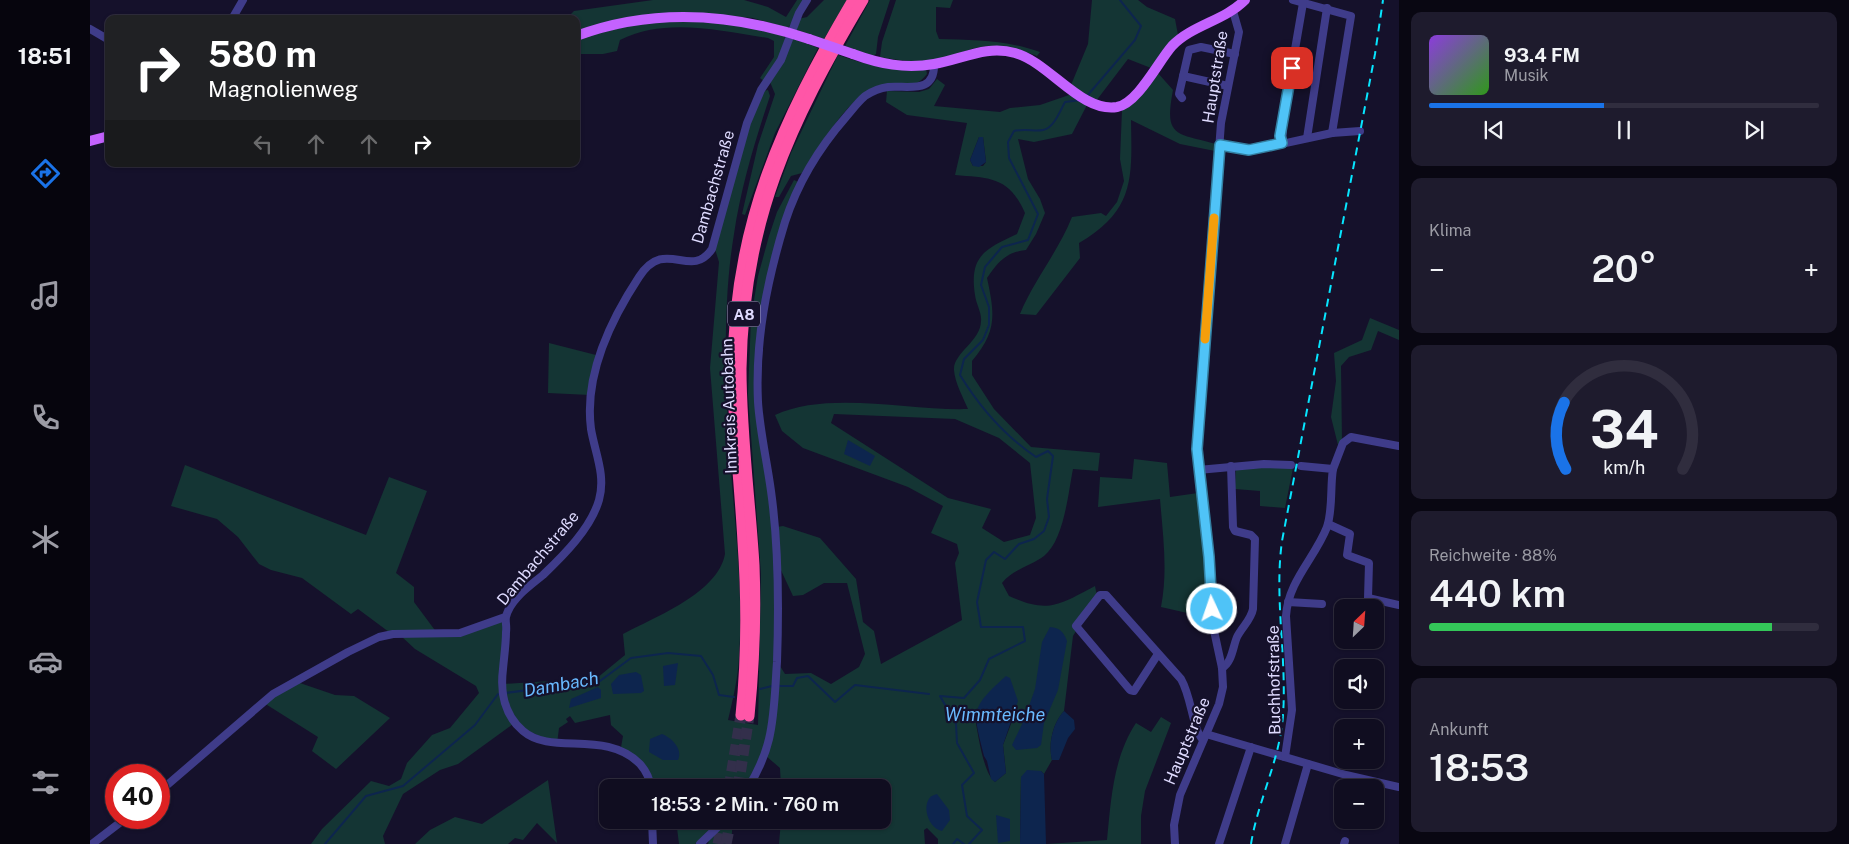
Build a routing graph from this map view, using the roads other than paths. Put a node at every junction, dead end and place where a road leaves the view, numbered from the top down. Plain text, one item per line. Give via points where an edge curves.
1 (243, 0) edge
2 (807, 0) edge
3 (853, 0) edge
4 (863, 0) edge
5 (1245, 0) edge
6 (1293, 0) edge
7 (1303, 3) junction
8 (1327, 8) junction
9 (1233, 10) junction
10 (234, 15) edge
11 (90, 29) edge
12 (791, 33) junction
13 (580, 35) edge
14 (105, 38) edge
15 (1235, 54) junction
16 (934, 64) junction
17 (1183, 76) junction
18 (1228, 86) junction
19 (1182, 98) dead end
20 (1360, 131) dead end
21 (1332, 133) junction
22 (105, 137) edge
23 (1307, 138) junction
24 (90, 141) edge
25 (1282, 143) junction
26 (1220, 145) junction
27 (1399, 446) edge
28 (1291, 464) dead end
29 (1231, 466) junction
30 (1301, 466) dead end
31 (1333, 468) junction
32 (1198, 470) junction
33 (1328, 524) junction
34 (1288, 602) junction
35 (1322, 604) dead end
36 (1399, 605) edge
37 (505, 617) junction
38 (1158, 654) junction
39 (1222, 668) junction
40 (1205, 737) junction
41 (1252, 747) junction
42 (1285, 757) junction
43 (1308, 764) junction
44 (648, 779) edge
45 (752, 779) edge
46 (170, 782) edge
47 (1399, 787) edge
48 (112, 829) edge
49 (652, 829) edge
50 (716, 829) edge
51 (92, 844) edge
52 (653, 844) edge
53 (700, 844) edge
54 (1175, 844) edge
55 (1219, 844) edge
56 (1285, 844) edge

1 - 10 street
2 - 12 street, Dambachstraße
3 - 4 highway, Innkreis Autobahn / A8 via 781,134 760,189 738,287 733,396 746,603 745,716 754,661 755,600 741,370 750,272 760,223 784,150 813,88
5 - 9 main road, Hauptstraße
6 - 7 street
7 - 8 street
7 - 25 street
8 - 21 street via 1349,14 1351,18
8 - 23 street
9 - 15 street, Hauptstraße via 1239,29
9 - 16 main road via 1178,40 1127,103 1111,107 1081,96 1036,62 1008,51 981,51
11 - 14 street
12 - 13 main road via 750,22 695,16 630,21
12 - 16 main road, bridge via 895,65
12 - 37 street, Dambachstraße via 782,60 761,90 747,123 712,249 697,261 662,258 652,262 634,284 604,345 595,372 590,411 602,482 594,513 566,550 517,599
15 - 17 street via 1201,47 1190,49
15 - 18 street, Hauptstraße
16 - 45 street via 926,84 877,90 865,96 840,124 812,160 798,186 771,271 761,322 758,402 771,492 779,596 776,678 768,742
17 - 18 street
17 - 19 street via 1179,94
18 - 26 street, Hauptstraße
20 - 21 street
21 - 23 street
22 - 24 main road
23 - 25 street
25 - 26 street via 1249,150
26 - 32 street, Hauptstraße via 1197,436
27 - 31 street, Buchhofstraße via 1351,437 1343,443
28 - 29 street
29 - 32 street
29 - 39 street via 1233,527 1235,531 1252,535 1255,539 1253,609 1227,664
30 - 31 street
31 - 33 street, Buchhofstraße
32 - 39 street, Hauptstraße via 1209,557 1213,626
33 - 34 street, Buchhofstraße
33 - 36 street via 1350,534 1347,555 1369,563 1368,598
34 - 35 street, Buchhofstraße
34 - 42 street, Buchhofstraße via 1292,717
37 - 44 street, Dambachstraße via 502,693 509,714 517,725 525,733 549,741 608,746 622,751 644,769
37 - 46 street, Dambachstraße via 460,633 379,637 348,652 265,700
38 - 38 street via 1134,691 1130,690 1076,626 1100,595 1106,595
38 - 40 street via 1189,692 1198,733
39 - 40 street, Hauptstraße via 1222,695
40 - 41 street
40 - 54 street, Hauptstraße via 1180,795 1174,825
41 - 42 street
41 - 55 street
42 - 43 street
43 - 47 street
43 - 56 street
48 - 51 street
49 - 52 street
50 - 53 street

